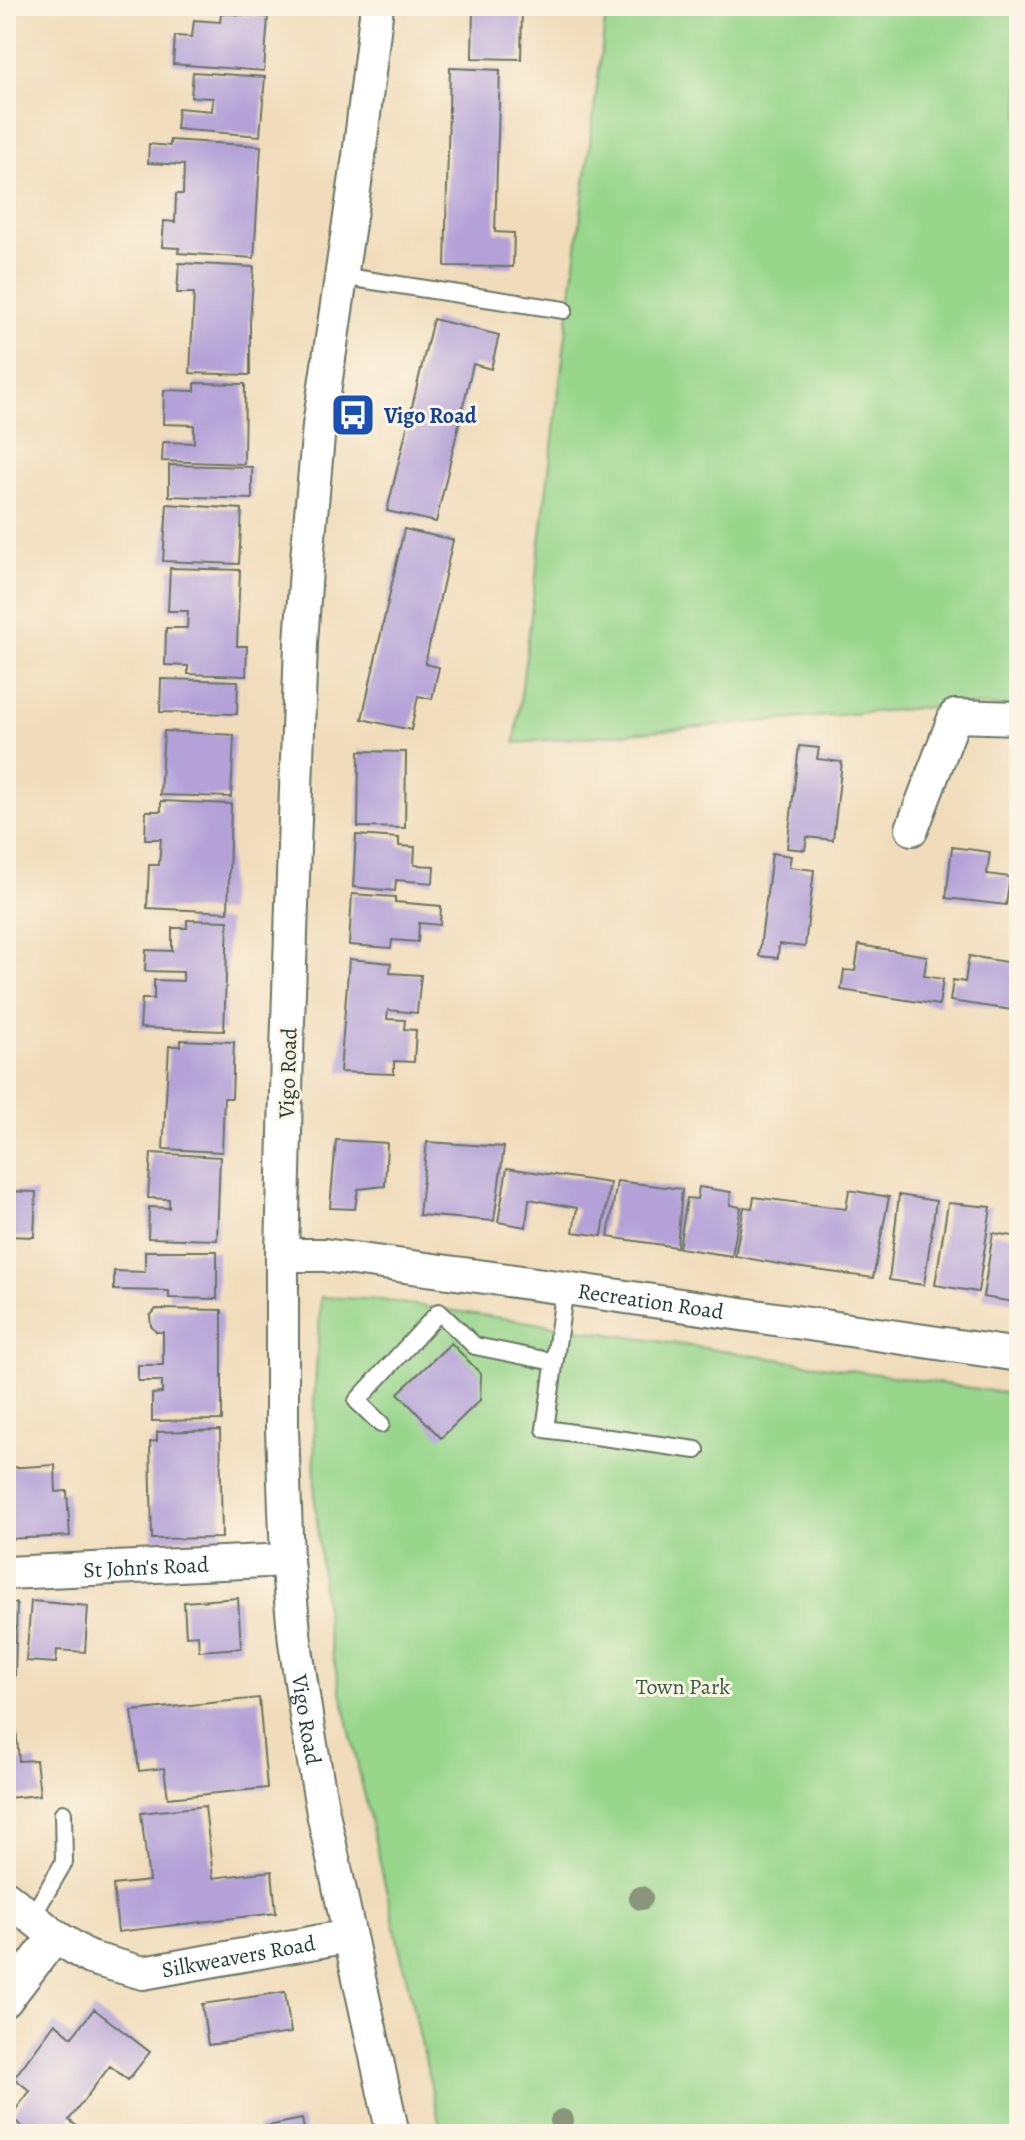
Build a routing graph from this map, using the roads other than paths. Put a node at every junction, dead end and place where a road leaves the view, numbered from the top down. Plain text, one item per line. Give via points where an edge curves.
1 (377, 6) edge
2 (340, 276) junction
3 (564, 310) dead end
4 (1019, 718) edge
5 (912, 829) dead end
6 (282, 1255) junction
7 (565, 1288) junction
8 (1019, 1355) edge
9 (554, 1362) junction
10 (381, 1424) dead end
11 (696, 1450) dead end
12 (287, 1560) junction
13 (6, 1573) edge
14 (63, 1813) dead end
15 (6, 1897) edge
16 (43, 1927) junction
17 (349, 1936) junction
18 (6, 2000) edge
19 (393, 2134) edge

1 - 2 street, Vigo Road
2 - 3 lane
2 - 6 street, Vigo Road via 311,498 301,643
4 - 5 street via 955,716
6 - 7 street, Recreation Road via 324,1255
6 - 12 street, Vigo Road
7 - 8 street, Recreation Road
7 - 9 lane
9 - 10 lane via 475,1346 439,1312 357,1401
9 - 11 lane via 545,1429
12 - 13 street, St John's Road
12 - 17 street, Vigo Road via 307,1722
14 - 16 lane via 64,1862
15 - 16 street, Silkweavers Road
16 - 17 street, Silkweavers Road via 90,1958 143,1973
16 - 18 street
17 - 19 street, Vigo Road

